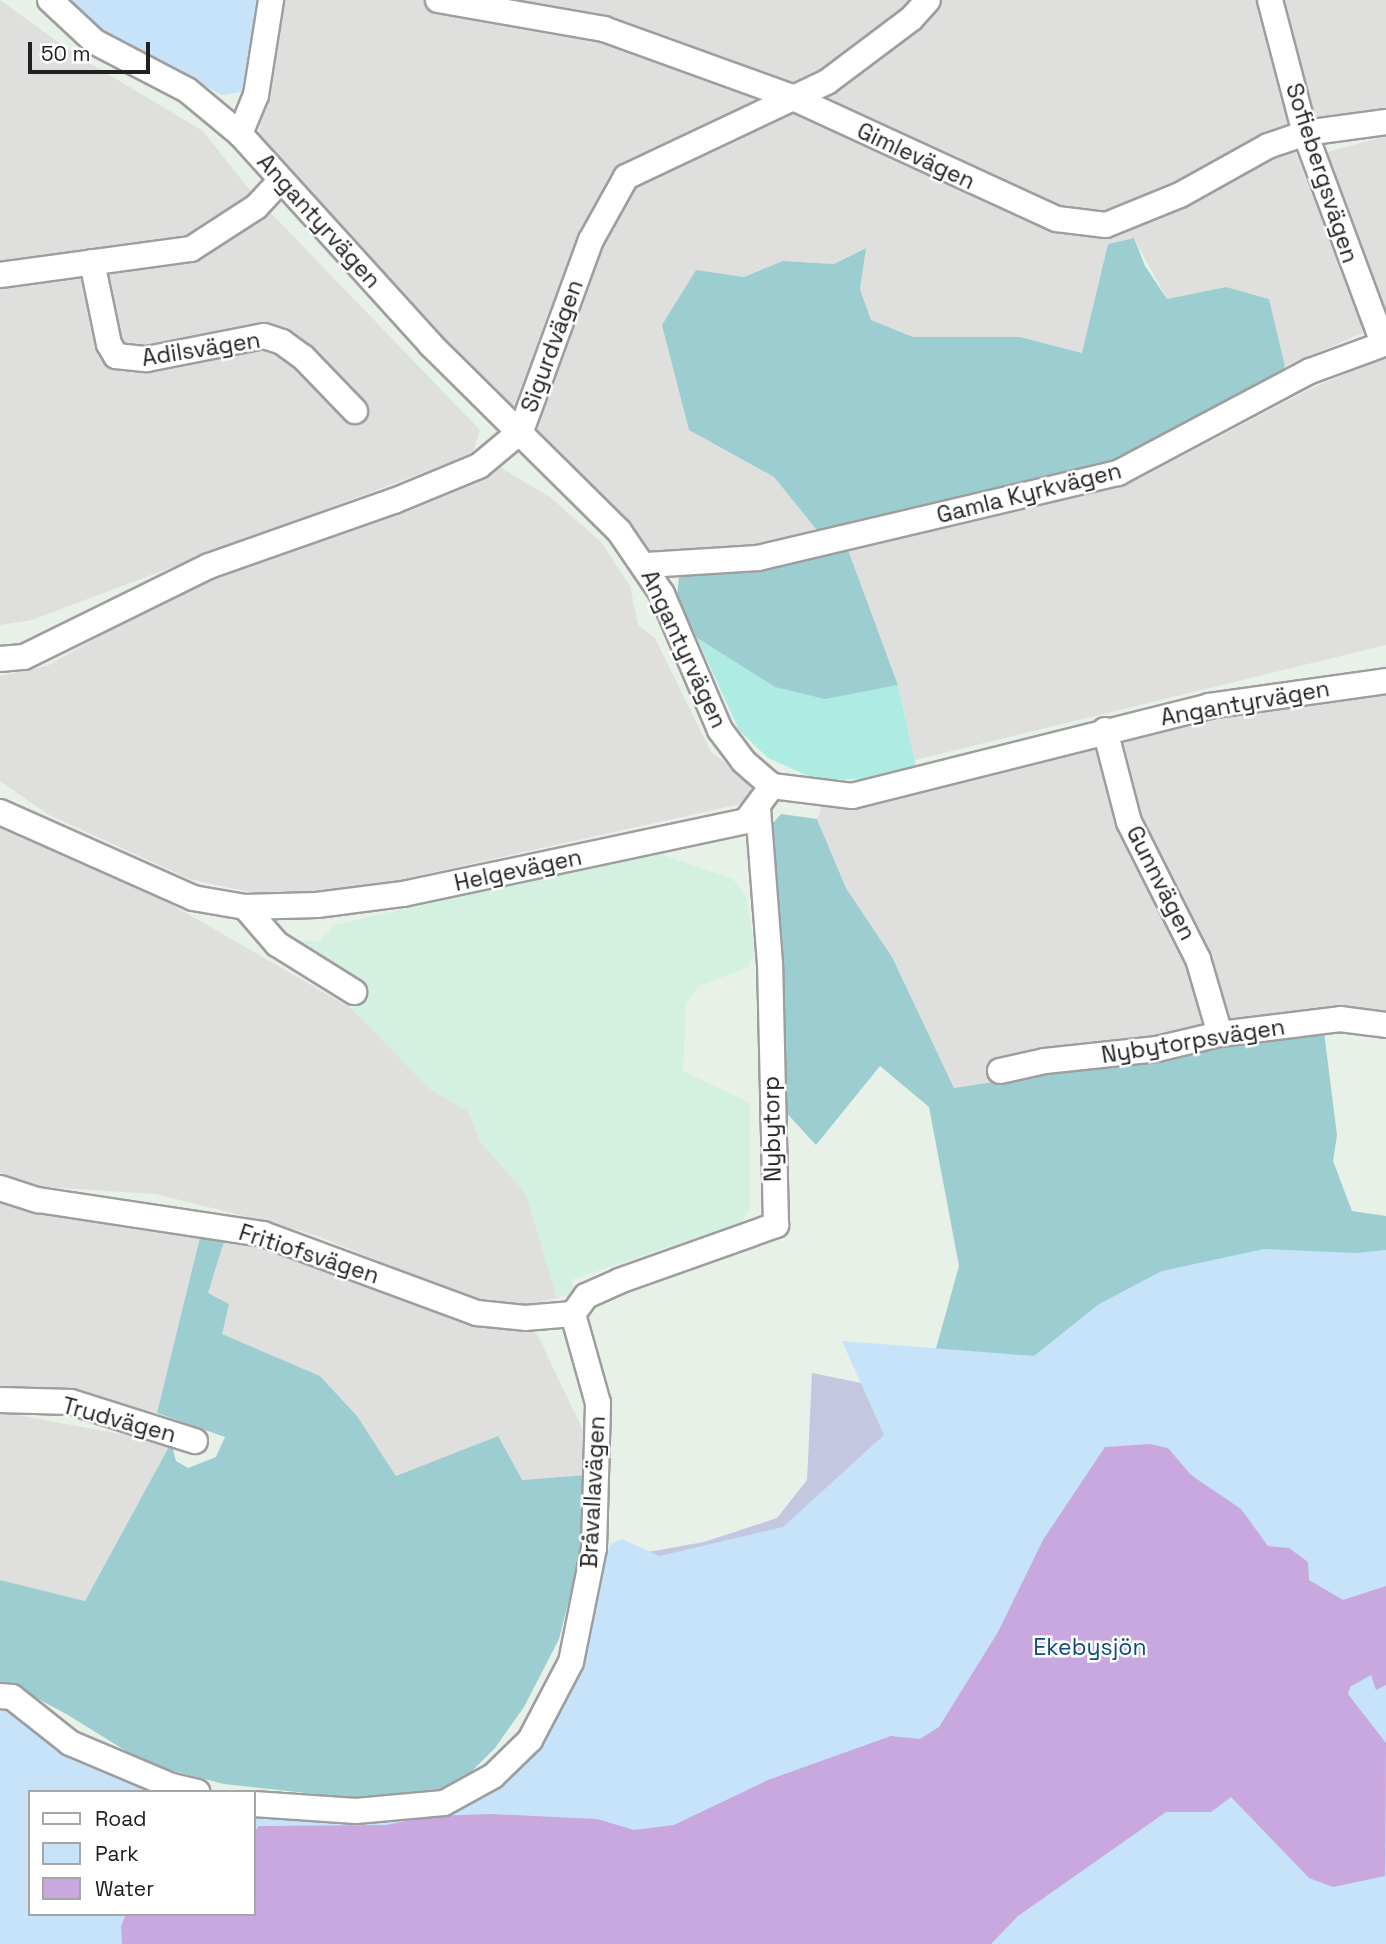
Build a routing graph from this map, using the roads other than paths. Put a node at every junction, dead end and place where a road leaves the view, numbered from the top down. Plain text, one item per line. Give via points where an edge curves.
1 (50, 0) edge
2 (271, 0) edge
3 (438, 0) edge
4 (928, 0) edge
5 (1270, 0) edge
6 (789, 96) junction
7 (1386, 122) edge
8 (1306, 133) junction
9 (240, 134) junction
10 (281, 180) junction
11 (92, 262) junction
12 (0, 275) edge
13 (1384, 343) edge
14 (355, 411) dead end
15 (521, 431) junction
16 (647, 565) junction
17 (0, 659) edge
18 (1386, 681) edge
19 (1105, 730) junction
20 (772, 786) junction
21 (758, 807) junction
22 (0, 812) edge
23 (244, 907) junction
24 (354, 992) dead end
25 (1386, 1025) edge
26 (1220, 1034) junction
27 (1000, 1072) dead end
28 (0, 1188) edge
29 (573, 1314) junction
30 (0, 1400) edge
31 (195, 1441) dead end
32 (0, 1696) edge
33 (189, 1790) edge
34 (256, 1804) edge

1 - 9 street, Angantyrvägen via 94,42 187,90
2 - 9 street via 256,95
3 - 6 street, Gimlevägen via 604,29
4 - 6 street, Sigurdvägen via 911,19 827,82
5 - 8 street, Sofiebergsvägen
6 - 8 street, Gimlevägen via 1057,219 1106,225 1180,195 1268,146
6 - 15 street, Sigurdvägen via 626,177 591,240
7 - 8 street, Gimlevägen
8 - 13 street, Sofiebergsvägen
9 - 10 street, Angantyrvägen
10 - 11 street via 256,207 191,249
10 - 15 street, Angantyrvägen via 431,345
11 - 12 street
11 - 14 street, Adilsvägen via 109,344 116,356 146,359 264,336 303,357
13 - 16 street, Gamla Kyrkvägen via 1310,371 1118,473 758,558
15 - 16 street, Angantyrvägen
15 - 17 street, Sigurdvägen via 479,466 209,566 24,657
16 - 20 street, Angantyrvägen via 720,730 743,761
18 - 19 street, Angantyrvägen via 1209,706
19 - 20 street, Angantyrvägen via 852,796
19 - 26 street, Gunnvägen via 1129,822 1198,958
20 - 21 street, Helgevägen
21 - 23 street, Helgevägen via 746,821 403,894 317,905
21 - 29 street, Nybytorp via 770,964 776,1226 619,1280 586,1296
22 - 23 street, Helgevägen via 194,898
23 - 24 street via 277,944
25 - 26 street, Nybytorpsvägen via 1340,1019
26 - 27 street, Nybytorpsvägen via 1157,1049 1045,1061
28 - 29 street, Fritiofsvägen via 38,1200 263,1234 477,1313 525,1318
29 - 34 street, Bråvallavägen via 597,1403 594,1548 571,1662 530,1740 493,1776 444,1803 356,1811
30 - 31 street, Trudvägen via 71,1402
32 - 33 street via 12,1698 70,1743

